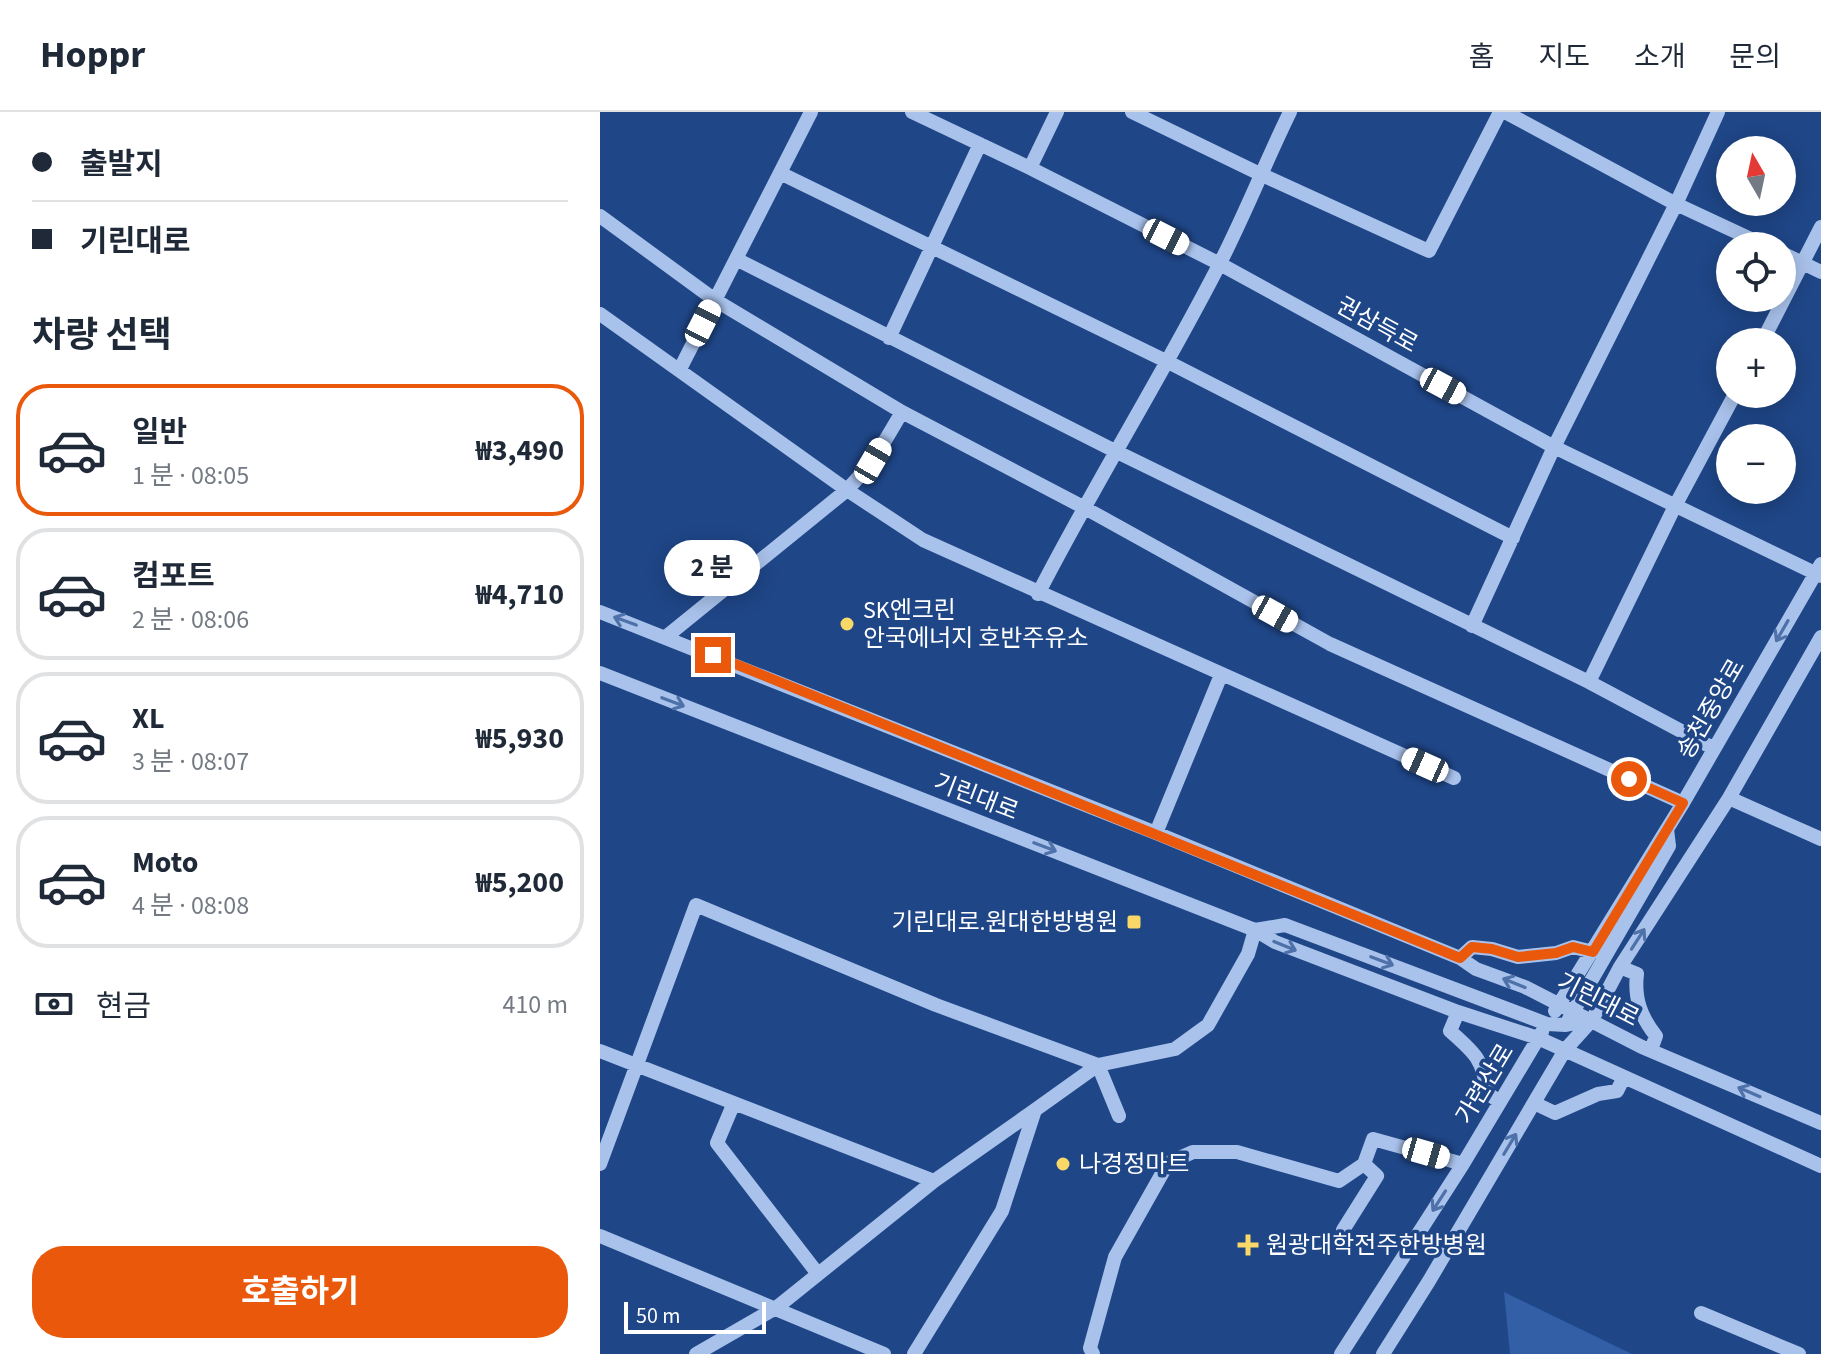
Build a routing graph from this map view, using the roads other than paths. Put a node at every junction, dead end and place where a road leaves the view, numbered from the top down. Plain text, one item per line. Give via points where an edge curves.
1 (811, 112) edge
2 (912, 112) edge
3 (1057, 112) edge
4 (1132, 112) edge
5 (1290, 112) edge
6 (1503, 112) edge
7 (1718, 112) edge
8 (980, 144) junction
9 (1030, 168) junction
10 (780, 173) junction
11 (1260, 174) junction
12 (1676, 204) junction
13 (600, 216) edge
14 (1821, 227) edge
15 (1736, 232) edge
16 (931, 248) junction
17 (736, 259) junction
18 (1796, 260) edge
19 (1220, 264) junction
20 (1804, 264) junction
21 (1821, 272) edge
22 (715, 300) junction
23 (600, 314) edge
24 (1770, 328) edge
25 (889, 338) junction
26 (1168, 362) junction
27 (680, 369) junction
28 (1728, 408) edge
29 (902, 412) junction
30 (1554, 447) junction
31 (1115, 451) junction
32 (847, 490) junction
33 (1675, 506) junction
34 (1083, 507) junction
35 (1513, 538) junction
36 (1819, 571) edge
37 (1038, 594) junction
38 (600, 612) edge
39 (1472, 626) junction
40 (667, 636) junction
41 (1821, 637) edge
42 (600, 673) edge
43 (1221, 675) junction
44 (1589, 682) junction
45 (1713, 748) junction
46 (1454, 778) dead end
47 (1729, 798) junction
48 (1683, 803) junction
49 (1667, 829) junction
50 (1156, 833) junction
51 (1821, 839) edge
52 (1255, 930) junction
53 (1593, 952) junction
54 (1460, 958) junction
55 (1620, 967) junction
56 (1458, 1012) junction
57 (1566, 1014) junction
58 (1592, 1020) junction
59 (1547, 1024) junction
60 (1538, 1038) junction
61 (1565, 1050) junction
62 (1651, 1050) junction
63 (600, 1051) edge
64 (1098, 1065) junction
65 (637, 1067) junction
66 (1623, 1079) junction
67 (1500, 1102) junction
68 (1534, 1103) junction
69 (733, 1105) junction
70 (1035, 1110) junction
71 (1119, 1116) dead end
72 (1821, 1123) edge
73 (600, 1164) edge
74 (1364, 1164) junction
75 (1463, 1164) junction
76 (1821, 1166) edge
77 (934, 1181) junction
78 (1343, 1230) dead end
79 (600, 1236) edge
80 (818, 1274) junction
81 (776, 1308) junction
82 (1701, 1313) dead end
83 (696, 1354) edge
84 (884, 1354) edge
85 (914, 1354) edge
86 (1093, 1354) edge
87 (1341, 1354) edge
88 (1383, 1354) edge
89 (1799, 1354) edge

1 - 10 street
2 - 8 street, 권삼득로
3 - 9 street
4 - 11 street
5 - 11 street
6 - 11 street via 1429,251
6 - 12 street
7 - 12 street
8 - 9 street, 권삼득로
8 - 16 street
9 - 19 street, 권삼득로
10 - 16 street
10 - 17 street
11 - 19 street
12 - 15 street
12 - 30 street
13 - 22 street
14 - 20 street
16 - 25 street
16 - 26 street
17 - 22 street
17 - 25 street
18 - 20 street
19 - 26 street
19 - 30 street, 권삼득로
20 - 21 street
20 - 24 street
22 - 27 street
22 - 29 street
23 - 27 street
25 - 31 street
26 - 31 street
26 - 35 street
27 - 32 street
28 - 33 street
29 - 32 street via 873,461
29 - 34 street
30 - 33 street, 권삼득로
30 - 35 street
31 - 34 street
31 - 39 street
32 - 37 street via 923,540
32 - 40 street
33 - 36 street, 권삼득로
33 - 44 street
34 - 37 street
34 - 48 street via 1330,644
35 - 39 street
36 -> 45 street, 송천중앙로
37 - 43 street
40 -> 38 street, 기린대로
39 - 44 street
40 - 50 street, 기린대로
41 - 47 street
42 -> 52 street, 기린대로
43 - 46 street
43 - 50 street
44 - 45 street
45 - 48 street, 송천중앙로
47 - 51 street
55 -> 47 street
48 - 49 street, 송천중앙로
49 - 53 street, 송천중앙로
49 - 57 street via 1669,846
50 - 54 street, 기린대로
52 -> 56 street, 기린대로
52 -> 59 street via 1285,925
52 - 64 street via 1248,954 1208,1025 1175,1049
53 - 54 street via 1573,947 1518,957 1472,947
53 - 57 street, 송천중앙로
57 -> 54 street, 기린대로 via 1525,987
55 - 58 street
55 - 62 street via 1637,974 1637,1001 1656,1036
56 - 60 street, 기린대로
56 - 67 street via 1450,1031 1473,1051 1485,1069 1487,1093
57 - 58 street, 기린대로
57 - 59 street, 송천중앙로
57 - 61 street
58 - 61 street
58 - 62 street, 기린대로
59 - 60 street, 송천중앙로
60 - 61 street, 기린대로
60 - 67 street, 가련산로
61 - 66 street, 기린대로
61 - 68 street
72 -> 62 street, 기린대로
63 - 65 street
64 - 65 street via 936,1005 696,905
64 - 70 street
64 - 71 street
65 - 69 street
65 - 73 street
66 - 68 street via 1617,1091 1555,1113
66 - 76 street, 기린대로
67 - 75 street, 가련산로
88 -> 68 street
69 - 77 street
69 - 80 street via 717,1143
70 - 77 street
70 - 85 street via 1002,1211
74 - 75 street via 1373,1139
74 - 78 street via 1377,1176
74 - 86 street via 1339,1181 1237,1152 1193,1152 1168,1163 1115,1257 1090,1348
75 -> 87 street, 가련산로
77 - 80 street
79 - 81 street
80 - 81 street
81 - 83 street
81 - 84 street
82 - 89 street

